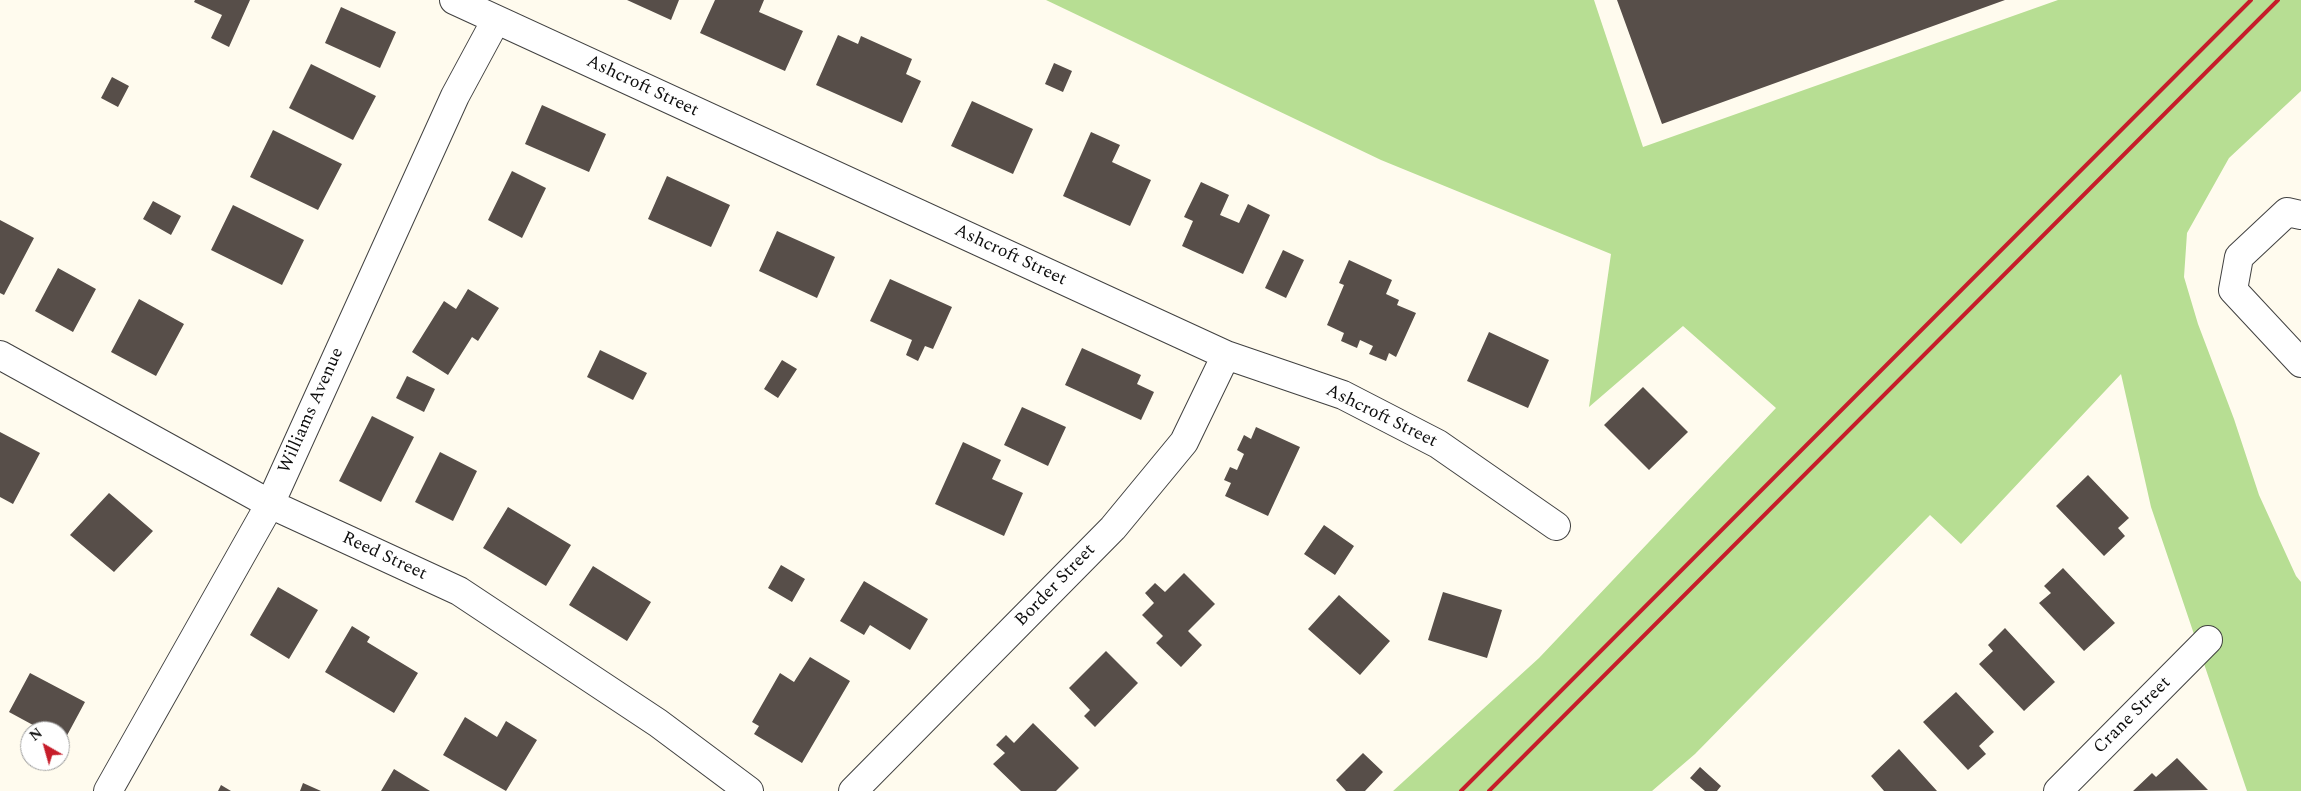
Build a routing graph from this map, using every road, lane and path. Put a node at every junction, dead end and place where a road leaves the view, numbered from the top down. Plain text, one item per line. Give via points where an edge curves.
1 (454, 0) edge
2 (496, 20) junction
3 (2301, 215) edge
4 (0, 355) edge
5 (1226, 356) junction
6 (2301, 363) edge
7 (270, 504) junction
8 (1556, 526) dead end
9 (2208, 640) dead end
10 (108, 791) edge
11 (749, 791) edge
12 (853, 791) edge
13 (2058, 791) edge

1 - 2 street, Ashcroft Street
2 - 5 street, Ashcroft Street
2 - 7 street, Williams Avenue via 455,96
3 - 6 street via 2287,212 2239,257 2233,290
4 - 7 street, Reed Street
5 - 8 street, Ashcroft Street via 1343,395 1438,444
5 - 12 street, Border Street via 1184,442 1112,528
7 - 10 street, Williams Avenue
7 - 11 street, Reed Street via 459,591 658,723
9 - 13 street, Crane Street

